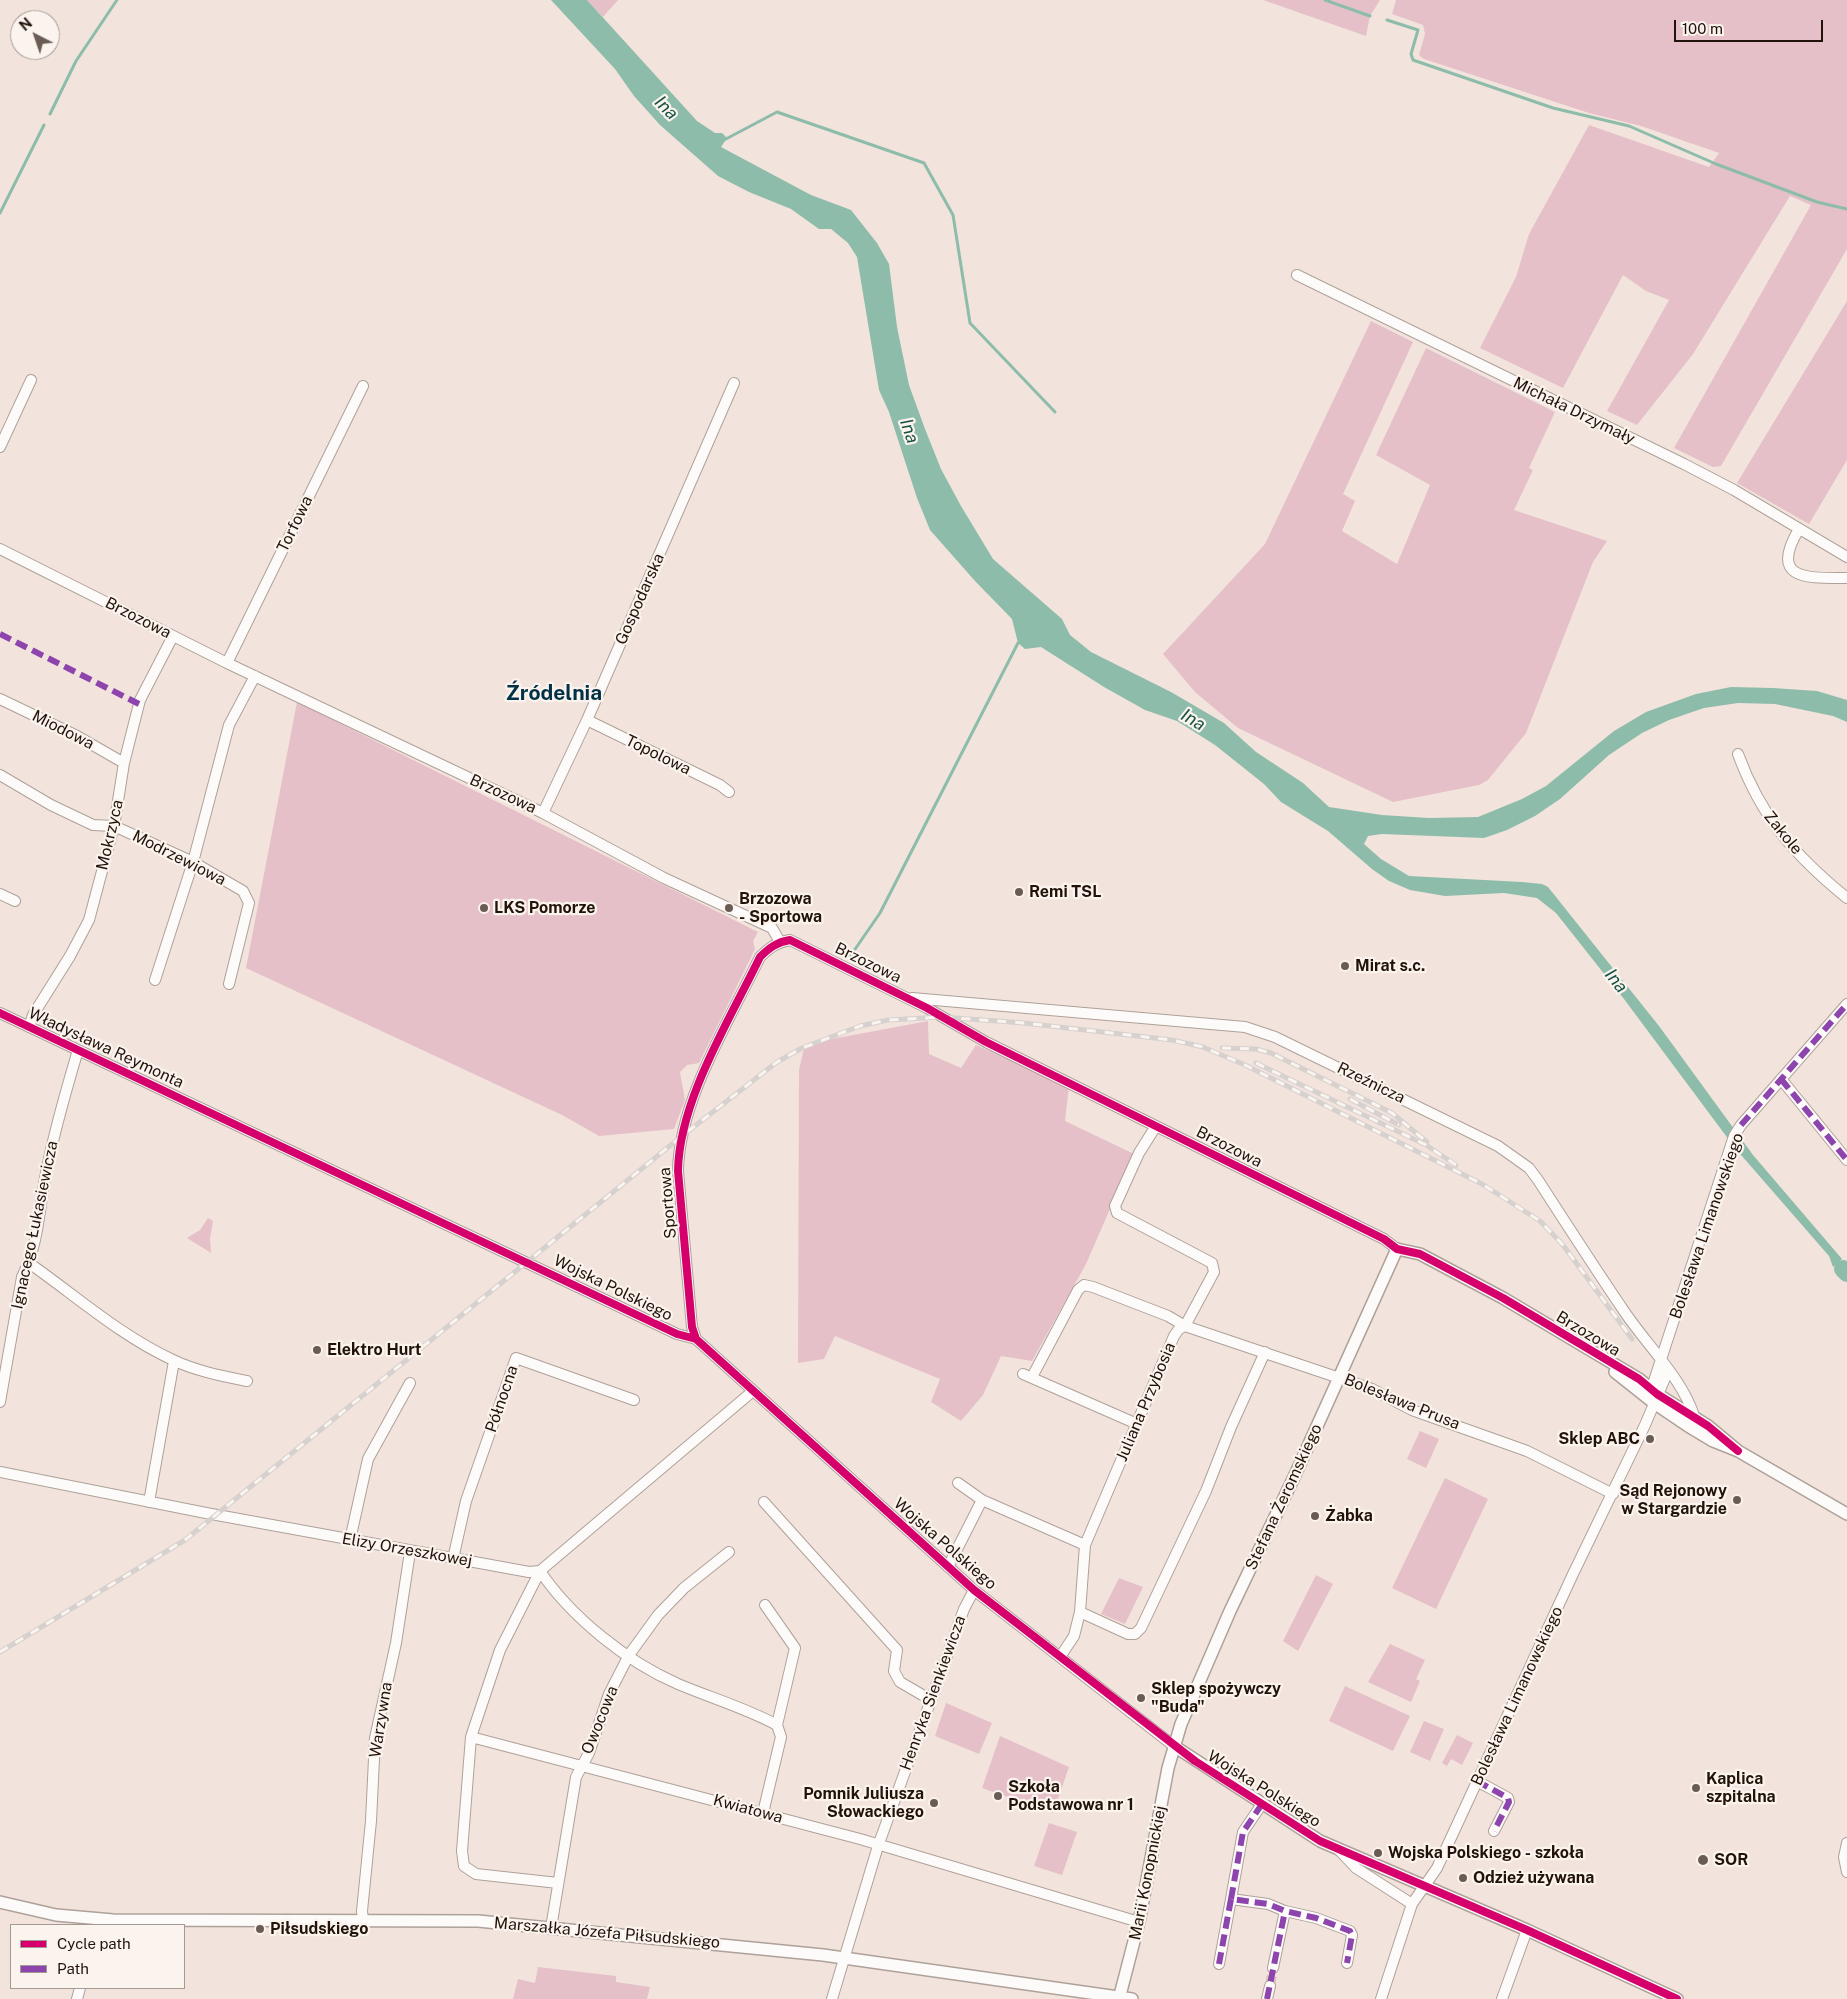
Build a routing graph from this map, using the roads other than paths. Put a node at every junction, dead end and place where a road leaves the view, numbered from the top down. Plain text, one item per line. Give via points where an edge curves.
1 (1297, 275) dead end
2 (31, 380) dead end
3 (734, 383) dead end
4 (363, 386) dead end
5 (0, 447) edge
6 (1799, 529) junction
7 (0, 549) edge
8 (1847, 557) edge
9 (1847, 578) edge
10 (174, 636) junction
11 (227, 663) junction
12 (255, 676) junction
13 (0, 699) edge
14 (586, 720) junction
15 (1738, 754) dead end
16 (124, 763) junction
17 (0, 774) edge
18 (729, 792) dead end
19 (543, 814) junction
20 (114, 826) junction
21 (193, 862) junction
22 (0, 894) edge
23 (1847, 898) edge
24 (15, 901) dead end
25 (780, 942) junction
26 (154, 980) dead end
27 (229, 984) dead end
28 (906, 997) junction
29 (1846, 1006) edge
30 (0, 1013) edge
31 (29, 1027) junction
32 (78, 1050) junction
33 (1781, 1079) junction
34 (200, 1108) joint
35 (1156, 1126) junction
36 (1847, 1160) edge
37 (1397, 1249) junction
38 (29, 1263) junction
39 (1186, 1326) junction
40 (696, 1339) junction
41 (1266, 1352) junction
42 (174, 1361) junction
43 (1661, 1361) junction
44 (1668, 1371) junction
45 (1339, 1377) junction
46 (247, 1381) dead end
47 (410, 1383) dead end
48 (753, 1391) junction
49 (1655, 1399) junction
50 (634, 1400) dead end
51 (0, 1402) edge
52 (1694, 1416) junction
53 (1137, 1424) junction
54 (1738, 1451) junction
55 (0, 1472) edge
56 (958, 1483) dead end
57 (1613, 1494) junction
58 (982, 1500) junction
59 (149, 1502) junction
60 (764, 1502) dead end
61 (1847, 1514) edge
62 (350, 1540) junction
63 (1085, 1545) junction
64 (410, 1552) junction
65 (729, 1552) dead end
66 (453, 1559) junction
67 (948, 1567) junction
68 (540, 1571) junction
69 (974, 1590) junction
70 (765, 1605) dead end
71 (1080, 1612) junction
72 (629, 1655) junction
73 (1060, 1657) junction
74 (931, 1700) junction
75 (777, 1725) junction
76 (471, 1737) junction
77 (1174, 1746) junction
78 (580, 1766) junction
79 (1477, 1781) junction
80 (1262, 1804) junction
81 (763, 1813) junction
82 (1494, 1831) dead end
83 (1847, 1843) edge
84 (878, 1846) junction
85 (1338, 1849) junction
86 (1847, 1872) edge
87 (558, 1883) junction
88 (1424, 1886) junction
89 (1231, 1898) junction
90 (0, 1902) edge
91 (1412, 1904) junction
92 (1285, 1911) junction
93 (363, 1920) junction
94 (99, 1922) edge
95 (1139, 1922) junction
96 (551, 1928) junction
97 (1527, 1930) junction
98 (844, 1958) junction
99 (1347, 1962) dead end
100 (1219, 1964) dead end
101 (1273, 1968) tunnel mouth
102 (1270, 1986) tunnel mouth
103 (832, 1999) edge
104 (1119, 1999) edge
105 (1132, 1999) edge
106 (1267, 1999) edge
107 (1381, 1999) edge
108 (1502, 1999) edge
109 (1677, 1999) edge

1 - 6 street, Michała Drzymały via 1684,464
2 - 5 street
3 - 14 street, Gospodarska
4 - 11 street, Torfowa
6 - 8 street, Michała Drzymały
6 - 9 street via 1787,553 1794,572
7 - 10 street, Brzozowa
10 - 11 street, Brzozowa
10 - 16 street, Mokrzyca via 140,700
11 - 12 street, Brzozowa
12 - 19 street, Brzozowa
12 - 21 street via 229,726
13 - 16 street, Miodowa
14 - 18 street, Topolowa
14 - 19 street, Gospodarska
15 - 23 street, Zakole via 1750,787 1777,830
16 - 20 street, Mokrzyca
17 - 20 street, Modrzewiowa via 51,805 93,825
19 - 25 street, Brzozowa via 664,878 772,928
20 - 21 street, Modrzewiowa
20 - 31 street, Mokrzyca via 90,920
21 - 26 street
21 - 27 street, Modrzewiowa via 243,891 250,903
22 - 24 street
25 - 28 street, Brzozowa via 790,940
25 - 40 street, Sportowa via 760,957 690,1106 678,1153 692,1327
28 - 35 street, Brzozowa via 986,1042
28 - 43 street, Rzeźnicza via 1245,1027 1284,1041 1498,1146 1529,1168
29 - 33 street, Bolesława Limanowskiego
30 - 31 street, Władysława Reymonta
31 - 32 street, Władysława Reymonta
32 - 34 street, Władysława Reymonta
32 - 38 street, Ignacego Łukasiewicza via 45,1174
33 - 36 street
33 - 43 street, Bolesława Limanowskiego via 1741,1124 1728,1152
34 - 40 street, Wojska Polskiego via 677,1334
35 - 37 street, Brzozowa
35 - 39 street, Juliana Przybosia via 1138,1153 1115,1206 1117,1213 1212,1263 1214,1272
37 - 45 street, Stefana Żeromskiego
37 - 49 street, Brzozowa via 1420,1254 1495,1294 1639,1379
38 - 42 street via 138,1342
38 - 51 street, Ignacego Łukasiewicza via 22,1277
39 - 41 street, Bolesława Prusa
39 - 53 street, Juliana Przybosia via 1174,1336
39 - 53 street, Bolesława Prusa via 1168,1316 1084,1285 1027,1375
40 - 48 street, Wojska Polskiego
41 - 45 street, Bolesława Prusa
41 - 71 street via 1206,1491 1141,1628 1135,1634 1128,1634
42 - 46 street
42 - 59 street
43 - 44 street, Rzeźnicza
43 - 49 street, Bolesława Limanowskiego via 1653,1384
44 - 49 street, Bolesława Limanowskiego
44 - 52 street, Rzeźnicza via 1689,1401
45 - 57 street, Bolesława Prusa via 1372,1389 1412,1410 1527,1451
45 - 77 street, Stefana Żeromskiego via 1230,1611
47 - 62 street via 368,1459
48 - 67 street, Wojska Polskiego
48 - 68 street
49 - 52 street
49 - 54 street via 1713,1441
49 - 57 street, Bolesława Limanowskiego
50 - 66 street, Północna via 516,1358 466,1501
52 - 54 street
53 - 63 street, Juliana Przybosia
54 - 61 street
55 - 59 street, Elizy Orzeszkowej
56 - 58 street
57 - 79 street, Bolesława Limanowskiego
58 - 63 street
58 - 67 street
59 - 62 street, Elizy Orzeszkowej
60 - 74 street via 896,1650 894,1671 900,1682
62 - 64 street, Elizy Orzeszkowej
63 - 71 street, Juliana Przybosia
64 - 66 street, Elizy Orzeszkowej
64 - 93 street, Warzywna via 396,1643 375,1738
65 - 72 street, Owocowa via 684,1588 658,1615
66 - 68 street, Elizy Orzeszkowej
67 - 69 street, Wojska Polskiego
68 - 72 street via 569,1608
68 - 76 street via 500,1650
69 - 73 street, Wojska Polskiego
69 - 74 street, Henryka Sienkiewicza
70 - 75 street via 795,1648
71 - 73 street, Juliana Przybosia via 1074,1636
72 - 75 street via 676,1683
72 - 78 street, Owocowa via 609,1694 589,1752
73 - 77 street, Wojska Polskiego
74 - 84 street, Henryka Sienkiewicza
75 - 81 street via 781,1737
76 - 78 street, Kwiatowa
76 - 87 street via 462,1851 464,1866 476,1874
77 - 80 street, Wojska Polskiego
77 - 95 street, Marii Konopnickiej
78 - 81 street, Kwiatowa
78 - 87 street, Owocowa
79 - 82 street via 1508,1798
79 - 88 street, Bolesława Limanowskiego via 1437,1868
80 - 85 street, Wojska Polskiego
80 - 89 street via 1242,1832
81 - 84 street, Kwiatowa
83 - 86 street via 1844,1857
84 - 95 street, Kwiatowa
84 - 98 street, Henryka Sienkiewicza
85 - 88 street, Wojska Polskiego
85 - 91 street via 1356,1868
87 - 96 street, Owocowa
88 - 91 street, Bolesława Limanowskiego
88 - 97 street, Wojska Polskiego
89 - 92 street via 1268,1904
89 - 100 street
90 - 94 street, Marszałka Józefa Piłsudskiego
91 - 107 street, Bolesława Limanowskiego
92 - 99 street via 1350,1931
92 - 101 street
93 - 94 street, Marszałka Józefa Piłsudskiego
93 - 96 street, Marszałka Józefa Piłsudskiego via 469,1920
95 - 104 street, Marii Konopnickiej
96 - 98 street, Marszałka Józefa Piłsudskiego
97 - 108 street
97 - 109 street, Wojska Polskiego
98 - 103 street, Henryka Sienkiewicza
98 - 104 street, Marszałka Józefa Piłsudskiego
102 - 106 street
104 - 105 street, Marszałka Józefa Piłsudskiego

